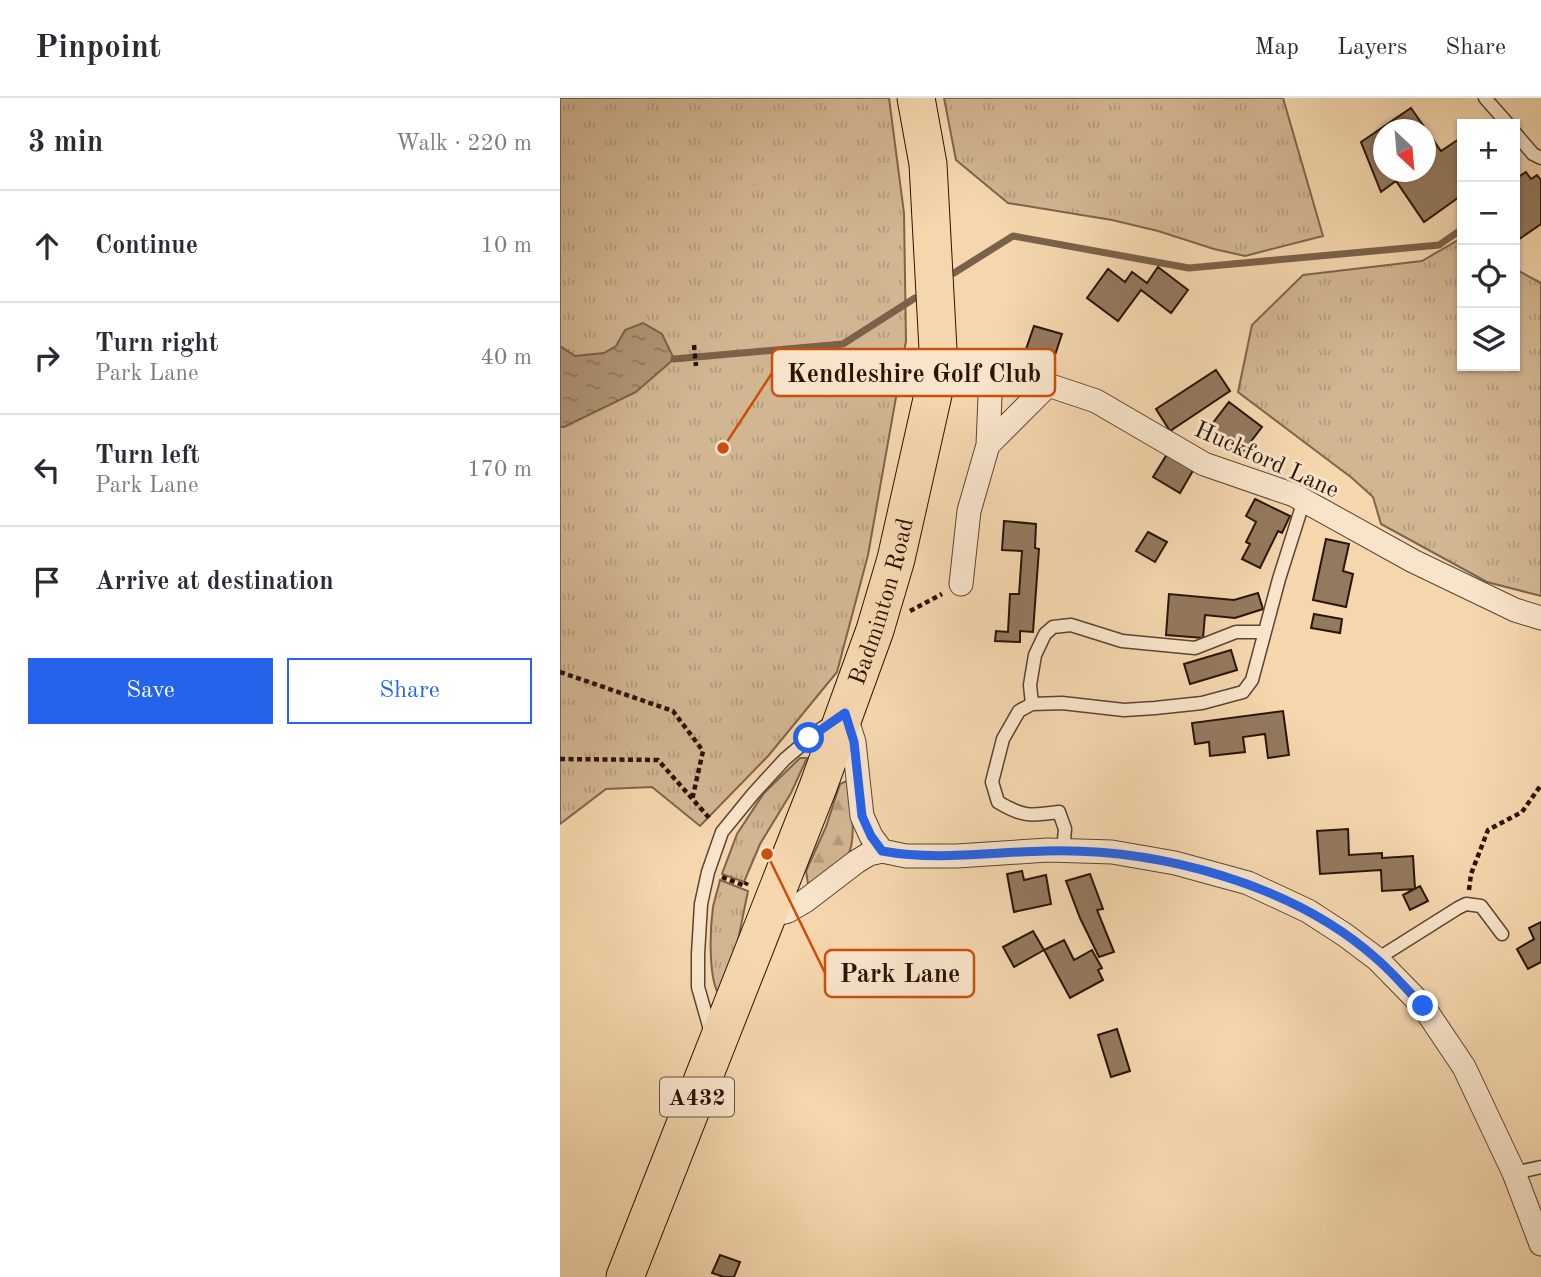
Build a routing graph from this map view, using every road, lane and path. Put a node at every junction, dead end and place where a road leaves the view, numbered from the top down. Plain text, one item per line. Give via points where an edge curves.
1 (916, 98) edge
2 (1485, 98) edge
3 (1503, 119) edge
4 (1520, 139) edge
5 (1541, 158) edge
6 (694, 345) dead end
7 (696, 366) dead end
8 (939, 368) junction
9 (991, 372) junction
10 (1048, 385) junction
11 (988, 445) junction
12 (1304, 500) junction
13 (961, 584) joint
14 (1541, 618) edge
15 (875, 630) junction
16 (1265, 632) junction
17 (560, 672) edge
18 (1032, 704) junction
19 (845, 713) junction
20 (560, 759) edge
21 (1541, 785) edge
22 (692, 800) junction
23 (714, 823) dead end
24 (882, 851) junction
25 (1063, 851) junction
26 (1466, 904) junction
27 (768, 916) junction
28 (1502, 934) dead end
29 (1377, 959) junction
30 (715, 1047) junction
31 (1541, 1167) edge
32 (1514, 1173) junction
33 (1541, 1244) edge
34 (625, 1277) edge

1 - 8 main road, Badminton Road / A432 via 928,164
2 - 3 lane
4 - 5 lane
6 - 7 path
8 - 9 street, Huckford Lane
8 - 15 main road, Badminton Road / A432 via 896,559
9 - 10 street, Huckford Lane
9 - 11 street
10 - 11 street
10 - 12 street, Huckford Lane via 1096,401 1204,464
11 - 13 street via 969,511
12 - 14 street, Huckford Lane via 1413,561
12 - 16 lane
13 - 15 path
15 - 19 main road, Badminton Road / A432
16 - 18 lane via 1252,680 1242,692 1202,703 1124,710
16 - 18 lane via 1236,632 1195,648 1122,641 1071,625 1053,627 1035,655
17 - 22 path via 673,712 704,751
18 - 25 lane via 1019,711 1003,739 992,782 998,802 1017,813 1059,812 1065,829
19 - 24 street via 854,742 862,816
19 - 27 main road, Badminton Road / A432
19 - 30 lane via 785,760 722,832 703,893 698,954 698,987
20 - 22 path via 658,760
21 - 26 path via 1522,812 1488,830 1471,874
22 - 23 path
24 - 25 street via 957,856
24 - 27 street via 869,853 788,911
25 - 29 street via 1125,854 1248,883 1308,911
26 - 28 lane via 1481,906
26 - 29 lane
27 - 30 main road, Badminton Road / A432
29 - 32 street via 1423,1006 1464,1067
30 - 34 main road, Badminton Road / A432
31 - 32 lane
32 - 33 street

